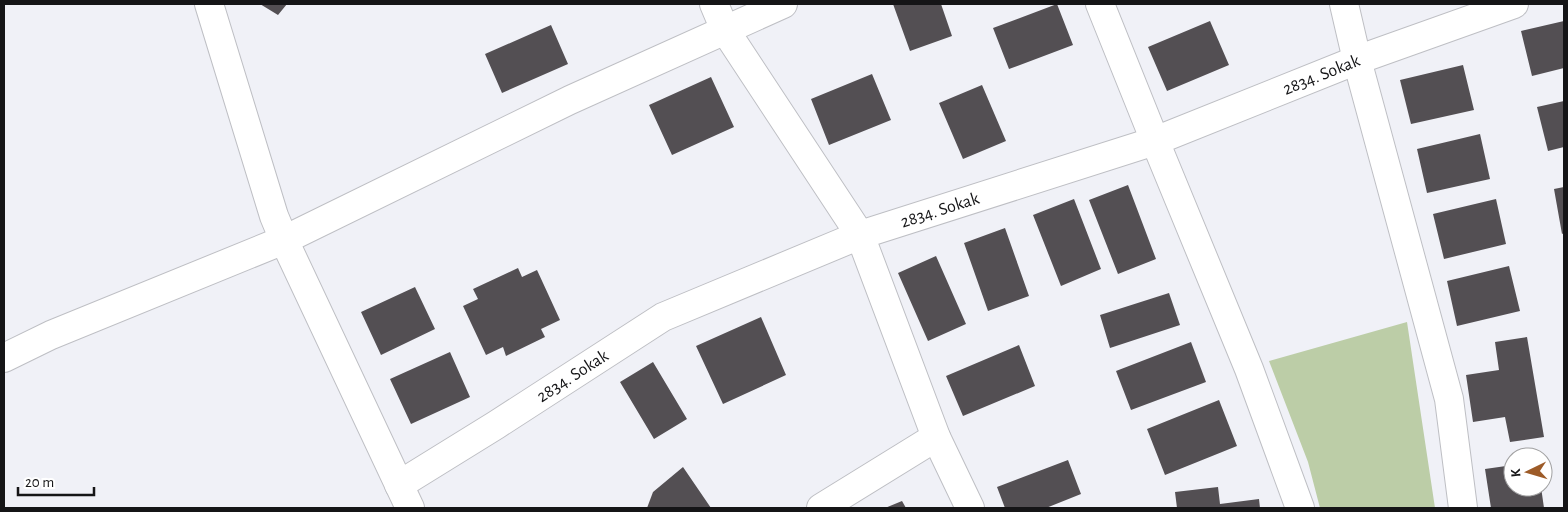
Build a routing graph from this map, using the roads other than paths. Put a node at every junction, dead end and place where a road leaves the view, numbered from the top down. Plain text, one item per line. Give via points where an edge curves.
1 (209, 4) edge
2 (714, 4) edge
3 (784, 4) edge
4 (1100, 4) edge
5 (1344, 4) edge
6 (1514, 4) edge
7 (725, 30) junction
8 (1356, 60) junction
9 (1155, 141) junction
10 (860, 235) junction
11 (284, 240) junction
12 (4, 358) edge
13 (936, 437) junction
14 (404, 497) edge
15 (821, 508) edge
16 (970, 508) edge
17 (1300, 508) edge
18 (1463, 508) edge

1 - 11 street
2 - 7 street
3 - 7 street
4 - 9 street
5 - 8 street
6 - 8 street, 2834. Sokak
7 - 10 street
7 - 11 street via 570,100
8 - 9 street, 2834. Sokak
8 - 18 street via 1449,399
9 - 10 street, 2834. Sokak
9 - 17 street via 1250,369
10 - 13 street
10 - 14 street, 2834. Sokak via 663,317
11 - 12 street via 51,335
11 - 14 street
13 - 15 street
13 - 16 street

